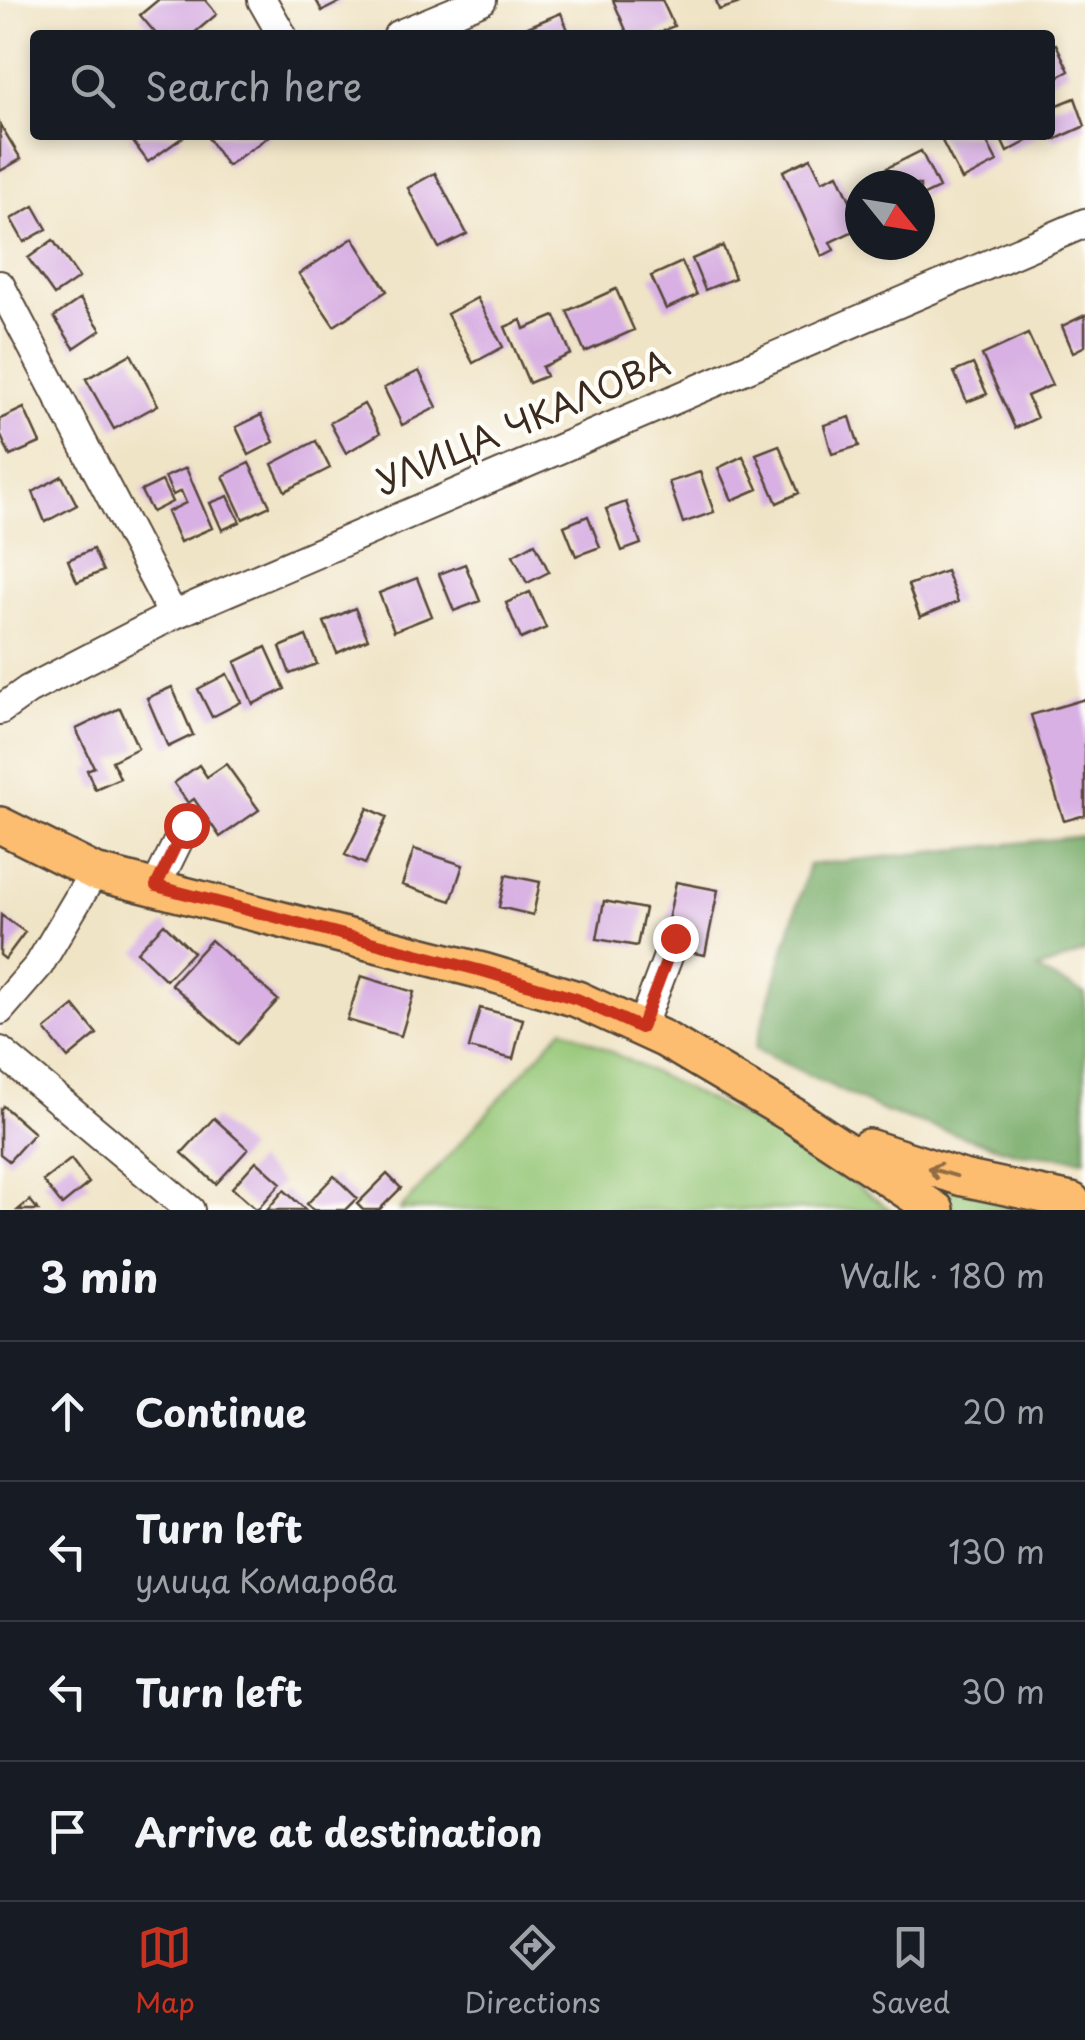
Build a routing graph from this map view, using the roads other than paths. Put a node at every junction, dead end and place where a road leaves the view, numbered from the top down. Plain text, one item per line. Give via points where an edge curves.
1 (262, 0) edge
2 (482, 0) edge
3 (279, 30) edge
4 (410, 30) edge
5 (1085, 223) edge
6 (0, 285) edge
7 (173, 615) junction
8 (0, 710) edge
9 (0, 825) edge
10 (186, 825) dead end
11 (94, 872) junction
12 (156, 886) junction
13 (675, 938) dead end
14 (0, 1010) edge
15 (641, 1028) junction
16 (0, 1051) edge
17 (794, 1116) junction
18 (1065, 1204) edge
19 (190, 1210) edge
20 (936, 1210) edge

1 - 3 street
2 - 4 street
5 - 7 street, УЛИЦА ЧКАЛОВА
6 - 7 street
7 - 8 street, УЛИЦА ЧКАЛОВА
9 - 11 main road
10 - 12 street
11 - 12 main road
11 - 14 street via 39,965
12 - 15 main road via 486,972 577,999
13 - 15 street
15 - 17 main road
16 - 19 street
18 -> 17 main road via 893,1157
17 - 20 main road

